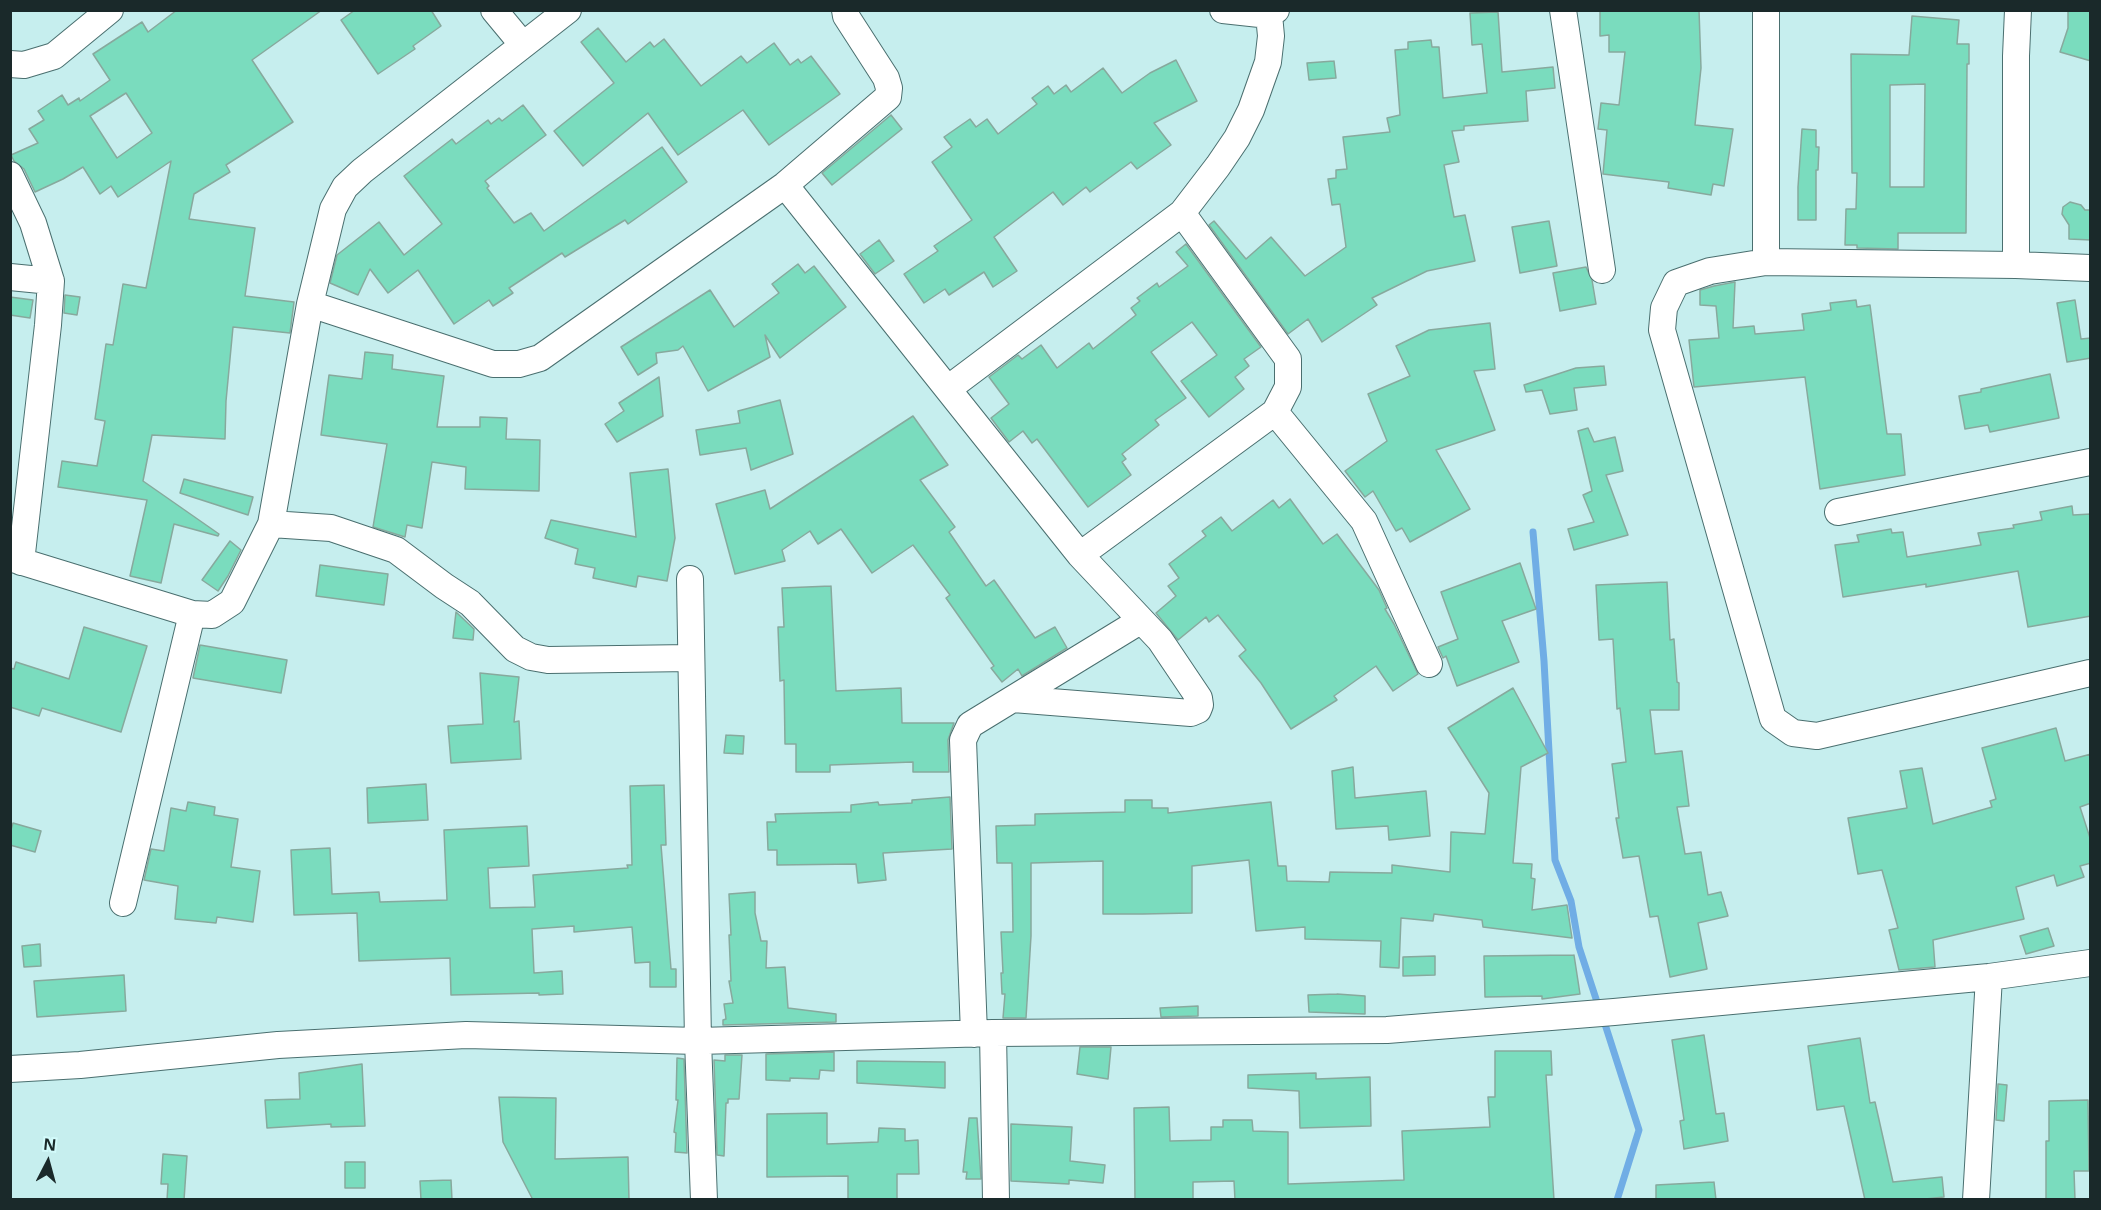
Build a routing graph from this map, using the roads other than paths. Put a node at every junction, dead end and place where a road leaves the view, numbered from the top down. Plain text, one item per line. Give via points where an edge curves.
1 (110, 10) edge
2 (494, 10) edge
3 (568, 10) edge
4 (845, 10) edge
5 (1223, 10) edge
6 (1563, 10) edge
7 (1766, 10) edge
8 (2018, 10) edge
9 (1273, 13) edge
10 (522, 45) junction
11 (10, 64) edge
12 (10, 175) edge
13 (785, 185) junction
14 (1182, 213) junction
15 (1766, 262) junction
16 (2016, 265) junction
17 (2091, 268) edge
18 (1602, 270) dead end
19 (10, 277) edge
20 (51, 281) junction
21 (310, 304) junction
22 (948, 388) junction
23 (1275, 412) junction
24 (2091, 462) edge
25 (1838, 512) dead end
26 (271, 524) junction
27 (1080, 555) junction
28 (16, 560) edge
29 (690, 579) dead end
30 (192, 614) junction
31 (1140, 621) junction
32 (690, 658) junction
33 (1429, 664) dead end
34 (2091, 673) edge
35 (1013, 699) junction
36 (123, 903) dead end
37 (2091, 963) edge
38 (1989, 977) junction
39 (984, 1033) junction
40 (698, 1041) junction
41 (10, 1069) edge
42 (704, 1200) edge
43 (996, 1200) edge
44 (1976, 1200) edge

1 - 11 street via 54,56 24,65
2 - 10 street
3 - 10 street
4 - 13 street via 886,78 888,97
5 - 9 street
6 - 18 street
7 - 15 street
8 - 16 street
9 - 14 street via 1268,62 1251,110 1237,138
10 - 21 street via 345,187 333,210
12 - 20 street via 33,223
13 - 21 street via 540,358 519,364 493,364
13 - 22 street
14 - 22 street
14 - 23 street via 1288,359 1288,387
15 - 16 street
15 - 34 street via 1710,271 1676,283 1664,308 1662,330 1773,719 1793,733 1817,736
16 - 17 street
19 - 20 street
20 - 28 street
21 - 26 street
22 - 27 street
23 - 27 street
23 - 33 street via 1364,521
24 - 25 street
26 - 30 street via 232,602 212,615
26 - 32 street via 331,528 396,550 470,603 515,649 531,657
27 - 31 street
28 - 30 street
29 - 32 street
30 - 36 street
31 - 35 street
31 - 35 street via 1160,640 1199,698 1198,710 1191,713
32 - 40 street
35 - 39 street via 970,725 963,740
37 - 38 street
38 - 39 street via 1387,1030
38 - 44 street
39 - 40 street
39 - 43 street
40 - 41 street via 466,1035 278,1045
40 - 42 street

